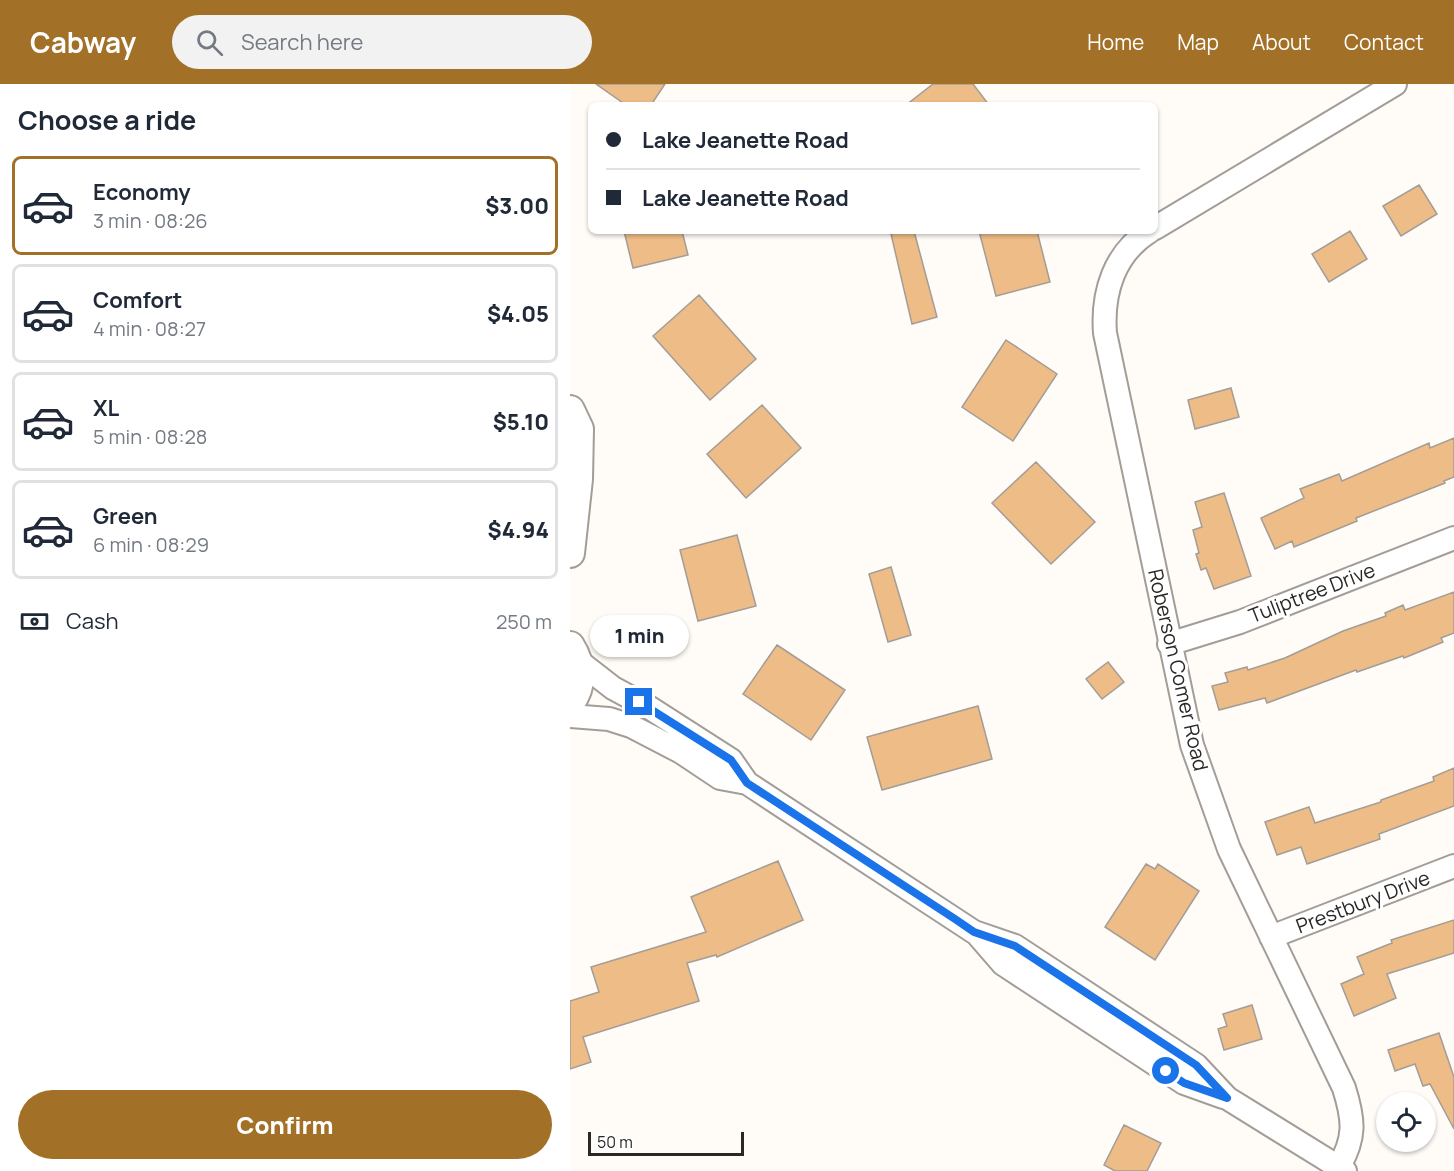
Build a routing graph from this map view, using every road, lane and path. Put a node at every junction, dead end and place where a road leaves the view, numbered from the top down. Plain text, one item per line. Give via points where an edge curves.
1 (1395, 84) edge
2 (1158, 226) edge
3 (1146, 234) edge
4 (570, 410) edge
5 (1454, 538) edge
6 (570, 553) edge
7 (1169, 644) junction
8 (574, 653) edge
9 (570, 703) edge
10 (570, 716) edge
11 (747, 783) junction
12 (1454, 866) edge
13 (1272, 937) junction
14 (1342, 1169) edge

1 - 2 street
3 - 7 street, Roberson Comer Road via 1126,251 1113,273 1103,315
4 - 6 main road via 579,429
5 - 7 street, Tuliptree Drive via 1240,622
7 - 13 street, Roberson Comer Road via 1192,745 1215,813
8 - 9 main road via 580,674
8 - 11 street via 613,688 731,760
10 - 11 street via 609,719 631,726 720,778
11 - 14 street via 974,932 1015,946 1186,1059 1227,1098
12 - 13 street, Prestbury Drive
13 - 14 street, Roberson Comer Road via 1344,1088 1352,1127

